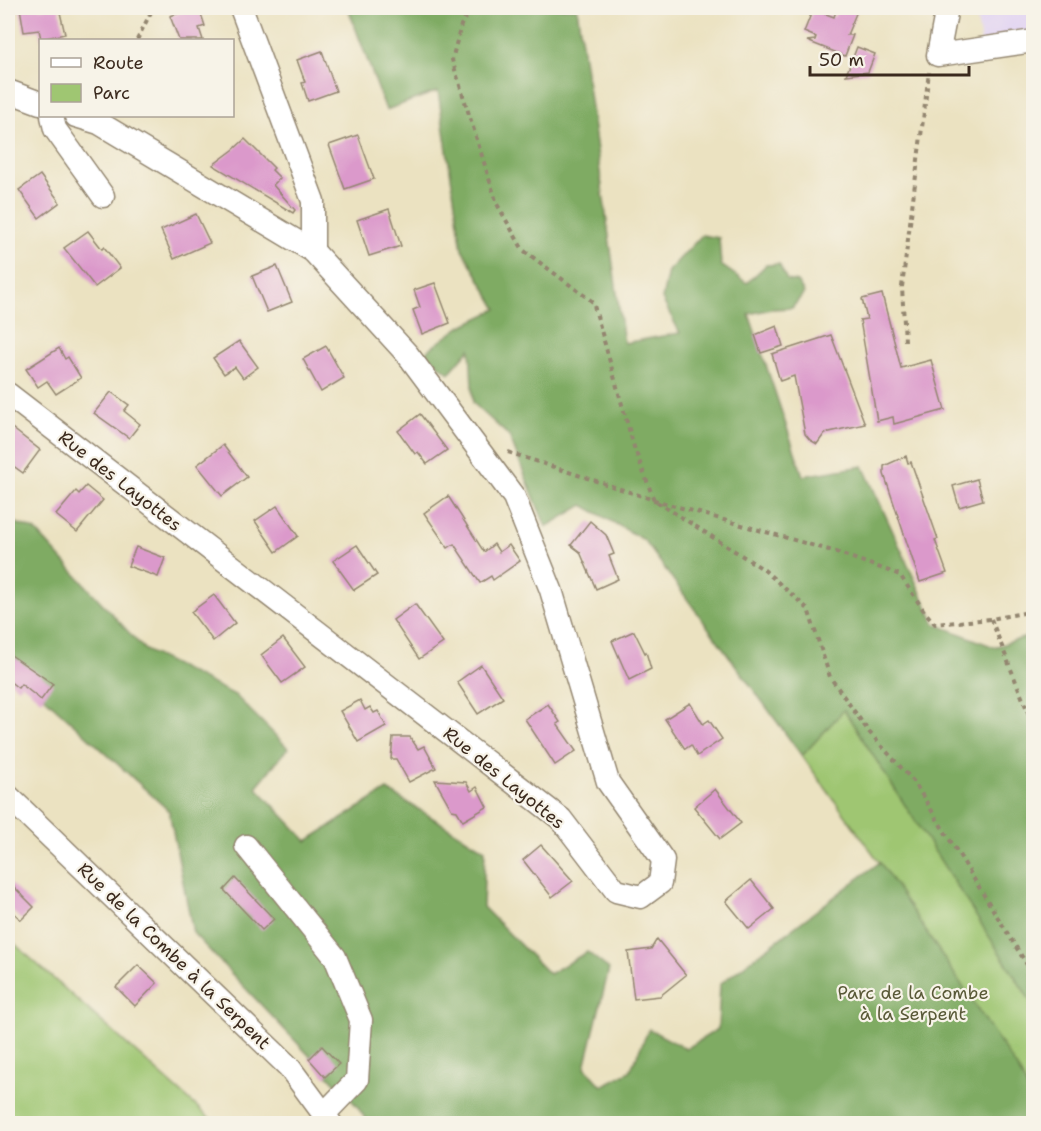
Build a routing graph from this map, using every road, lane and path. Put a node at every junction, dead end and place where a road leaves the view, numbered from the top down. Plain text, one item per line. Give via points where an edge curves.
1 (153, 8) edge
2 (241, 8) edge
3 (471, 8) edge
4 (946, 8) edge
5 (138, 39) edge
6 (1034, 41) edge
7 (938, 55) junction
8 (8, 91) edge
9 (39, 103) edge
10 (52, 117) edge
11 (79, 117) edge
12 (103, 196) dead end
13 (313, 251) junction
14 (905, 341) dead end
15 (8, 394) edge
16 (503, 450) dead end
17 (654, 500) junction
18 (1034, 611) edge
19 (991, 619) junction
20 (1034, 727) edge
21 (8, 796) edge
22 (246, 846) dead end
23 (1034, 976) edge
24 (328, 1118) edge

1 - 5 path
2 - 13 street via 313,201
3 - 17 path via 461,25 452,60 497,204 523,250 593,302 634,447
4 - 7 street
6 - 7 street
7 - 14 path via 927,75 903,275
8 - 9 street
10 - 12 street via 55,129
11 - 13 street, Rue des Layottes via 99,123
13 - 15 street, Rue des Layottes via 408,355 514,497 551,590 608,782 663,860 660,883 641,897 616,891 561,819
16 - 17 path
17 - 19 path via 836,552 900,575 935,624
17 - 23 path via 763,569 808,609 830,677 869,732 914,782
18 - 19 path
19 - 20 path
21 - 24 street, Rue de la Combe à la Serpent via 289,1067
22 - 24 street via 335,957 361,1020 357,1080

